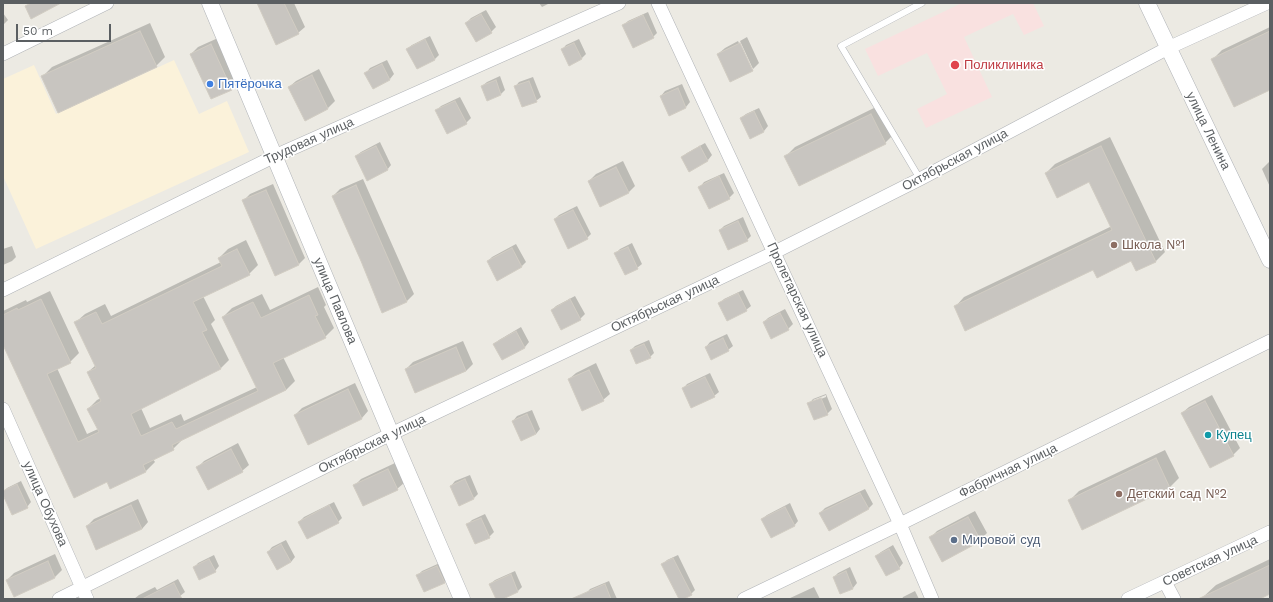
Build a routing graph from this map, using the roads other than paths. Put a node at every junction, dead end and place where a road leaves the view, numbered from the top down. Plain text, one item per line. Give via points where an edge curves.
1 (107, 3) edge
2 (210, 3) edge
3 (619, 3) edge
4 (658, 3) edge
5 (922, 3) edge
6 (1147, 3) edge
7 (1267, 3) edge
8 (1168, 48) junction
9 (3, 54) edge
10 (275, 156) junction
11 (920, 179) junction
12 (775, 252) junction
13 (1270, 260) edge
14 (3, 290) edge
15 (1270, 341) edge
16 (3, 409) edge
17 (391, 434) junction
18 (900, 524) junction
19 (1270, 532) edge
20 (1165, 582) junction
21 (84, 593) edge
22 (59, 599) edge
23 (462, 599) edge
24 (744, 599) edge
25 (932, 599) edge
26 (1128, 599) edge
27 (1174, 599) edge

1 - 9 street
2 - 10 street, улица Павлова
3 - 10 street, Трудовая улица
4 - 12 street, Пролетарская улица
5 - 11 lane via 841,46
6 - 8 street, улица Ленина
7 - 8 street, Октябрьская улица
8 - 11 street, Октябрьская улица
8 - 13 street, улица Ленина
10 - 14 street, Трудовая улица
10 - 17 street, улица Павлова
11 - 12 street, Октябрьская улица
12 - 17 street, Октябрьская улица
12 - 18 street, Пролетарская улица
15 - 18 street, Фабричная улица
16 - 21 street, улица Обухова
17 - 21 street, Октябрьская улица
17 - 23 street, улица Павлова
18 - 24 street, Фабричная улица
18 - 25 street, Пролетарская улица
19 - 20 street, Советская улица
20 - 26 street, Советская улица
20 - 27 street
21 - 22 street, Октябрьская улица

